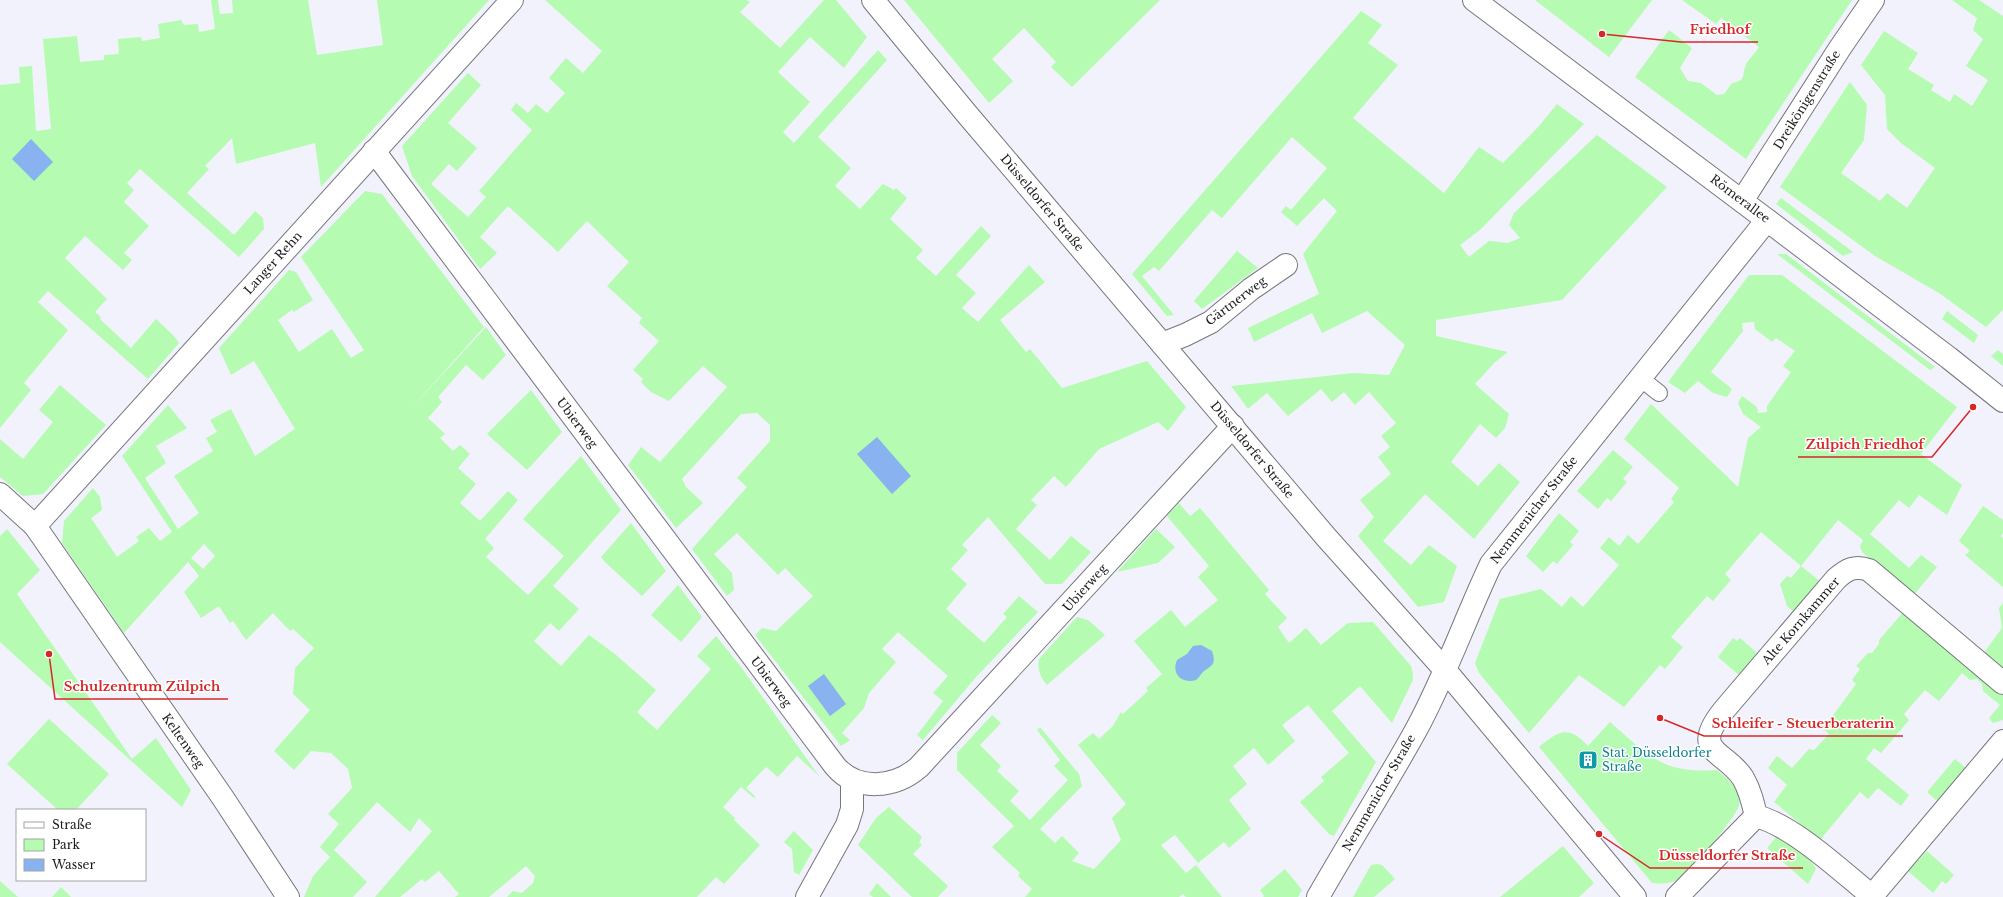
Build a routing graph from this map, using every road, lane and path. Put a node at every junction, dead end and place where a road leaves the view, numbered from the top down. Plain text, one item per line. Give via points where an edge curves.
1 (512, 0) edge
2 (873, 0) edge
3 (1474, 0) edge
4 (1873, 0) edge
5 (374, 151) junction
6 (1742, 201) junction
7 (1768, 220) junction
8 (1286, 265) dead end
9 (1162, 344) junction
10 (1640, 378) junction
11 (1659, 393) dead end
12 (2003, 401) edge
13 (1233, 426) junction
14 (0, 494) edge
15 (35, 526) junction
16 (1445, 670) junction
17 (2003, 683) edge
18 (2003, 741) edge
19 (852, 781) junction
20 (1756, 816) junction
21 (288, 897) edge
22 (807, 897) edge
23 (1318, 897) edge
24 (1635, 897) edge
25 (1677, 897) edge
26 (1872, 897) edge

1 - 5 street, Langer Rehn
2 - 9 street, Düsseldorfer Straße
3 - 6 street, Römerallee
4 - 6 street, Dreikönigenstraße
5 - 15 street, Langer Rehn
5 - 19 street, Ubierweg via 830,760 840,773
6 - 7 street, Römerallee
7 - 10 street, Nemmenicher Straße
7 - 12 street, Römerallee
8 - 9 street, Gärtnerweg via 1251,289 1211,322
9 - 13 street, Düsseldorfer Straße
10 - 11 lane
10 - 16 street, Nemmenicher Straße via 1491,564
13 - 16 street, Düsseldorfer Straße via 1326,538
13 - 19 street, Ubierweg via 919,767 908,776 886,783
14 - 15 street, Keltenweg
15 - 21 street, Keltenweg
16 - 23 street, Nemmenicher Straße via 1416,730
16 - 24 street, Düsseldorfer Straße
17 - 20 street, Alte Kornkammer via 1873,573 1863,568 1849,569 1831,585 1713,726 1710,739 1713,751 1743,778
18 - 26 street
19 - 22 street via 852,809 847,825
20 - 25 street
20 - 26 street via 1770,820 1793,834

